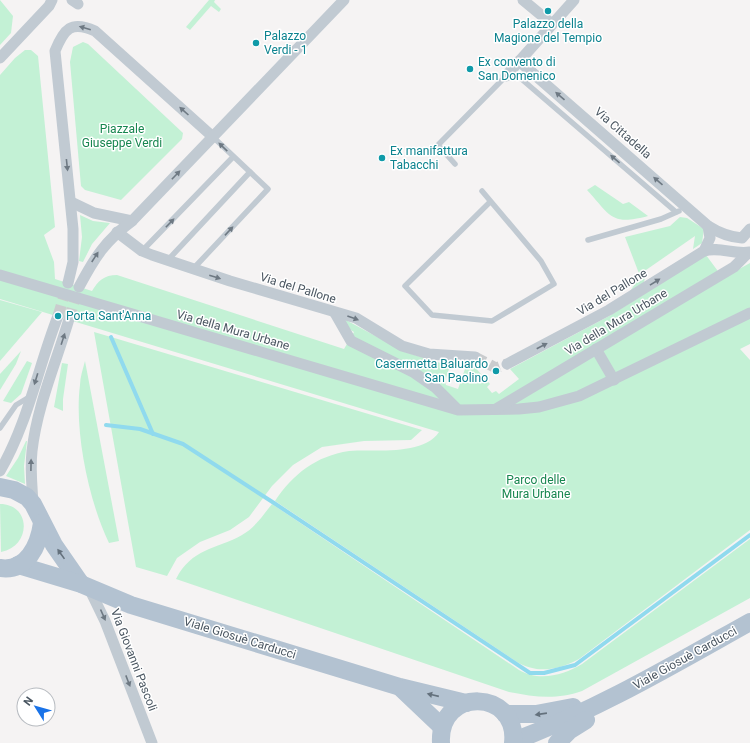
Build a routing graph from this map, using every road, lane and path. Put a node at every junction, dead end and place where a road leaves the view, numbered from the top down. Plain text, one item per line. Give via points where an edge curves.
1 (52, 0) edge
2 (343, 0) edge
3 (523, 0) edge
4 (574, 0) edge
5 (552, 24) junction
6 (0, 58) edge
7 (519, 61) junction
8 (509, 73) junction
9 (213, 137) junction
10 (233, 157) junction
11 (455, 164) dead end
12 (250, 172) junction
13 (482, 191) dead end
14 (71, 202) junction
15 (490, 202) junction
16 (688, 207) junction
17 (676, 212) junction
18 (132, 221) junction
19 (708, 226) junction
20 (750, 229) edge
21 (117, 232) junction
22 (742, 238) junction
23 (588, 240) dead end
24 (704, 251) junction
25 (745, 252) edge
26 (147, 253) junction
27 (167, 261) junction
28 (192, 270) junction
29 (0, 275) edge
30 (68, 283) tunnel mouth
31 (79, 287) tunnel mouth
32 (335, 313) junction
33 (750, 313) edge
34 (596, 349) junction
35 (475, 357) tunnel mouth
36 (507, 364) tunnel mouth
37 (614, 380) junction
38 (31, 396) junction
39 (458, 410) junction
40 (494, 410) junction
41 (0, 428) edge
42 (0, 471) edge
43 (0, 487) edge
44 (33, 504) junction
45 (42, 523) junction
46 (7, 570) edge
47 (85, 586) junction
48 (750, 622) edge
49 (400, 687) junction
50 (620, 694) junction
51 (466, 703) junction
52 (506, 714) junction
53 (442, 735) edge
54 (514, 742) edge
55 (152, 743) edge
56 (557, 743) edge

1 - 6 street
2 - 9 street
3 - 5 street
4 - 5 street
5 - 7 street
7 - 8 street
16 -> 7 street, Via Cittadella
8 - 11 lane via 438,145
17 -> 8 lane
10 -> 9 lane
9 -> 14 street via 95,31 82,25 71,27 62,35 55,51
18 -> 9 street
10 - 12 lane
26 -> 10 lane
12 - 27 lane
28 -> 12 lane via 268,189
13 - 15 lane
14 - 18 street via 94,213
14 - 30 street via 73,262
15 - 15 lane via 541,261 554,284 492,321 432,315 405,286
16 - 17 lane
16 - 19 street, Via Cittadella
17 - 23 lane via 661,219
18 - 21 street
19 - 22 street, Via Cittadella via 720,234
19 - 24 street via 710,238
20 - 22 street
21 - 26 street, Via del Pallone
31 -> 21 street via 97,253
22 - 25 street via 738,244
24 - 25 street via 713,248
36 -> 24 street, Via del Pallone via 609,310
25 - 34 street, Via della Mura Urbane via 734,267
26 - 27 street, Via del Pallone
27 - 28 street, Via del Pallone
28 -> 32 street, Via del Pallone
29 - 39 street, Via della Mura Urbane
32 -> 35 street, Via del Pallone via 356,318 402,346 429,354
32 - 39 street via 351,342 413,372 436,388
33 - 37 street, Via della Mura Urbane
34 - 37 street
34 - 40 street, Via della Mura Urbane
37 - 40 street, Via della Mura Urbane via 578,396 539,406
38 - 41 lane via 16,405
38 - 42 street via 13,449
44 -> 38 street via 31,464 35,435 64,318
39 - 40 street, Via della Mura Urbane
43 - 44 main road via 14,490 27,497
44 - 45 main road
45 - 46 main road via 34,550 24,562
47 -> 45 main road
46 - 47 main road, Viale Giosuè Carducci
47 - 49 main road, Viale Giosuè Carducci via 131,605
47 -> 55 street, Via Giovanni Pascoli via 105,621
48 - 50 main road, Viale Giosuè Carducci
51 -> 49 main road, Viale Giosuè Carducci
49 - 53 main road, Viale Giosuè Carducci
50 -> 52 main road, Viale Giosuè Carducci via 548,712 525,716
50 - 54 main road, Viale Giosuè Carducci
50 - 56 main road, Viale Giosuè Carducci via 570,730
51 - 52 main road via 488,702
51 - 53 main road via 451,712
52 - 54 main road via 512,726

